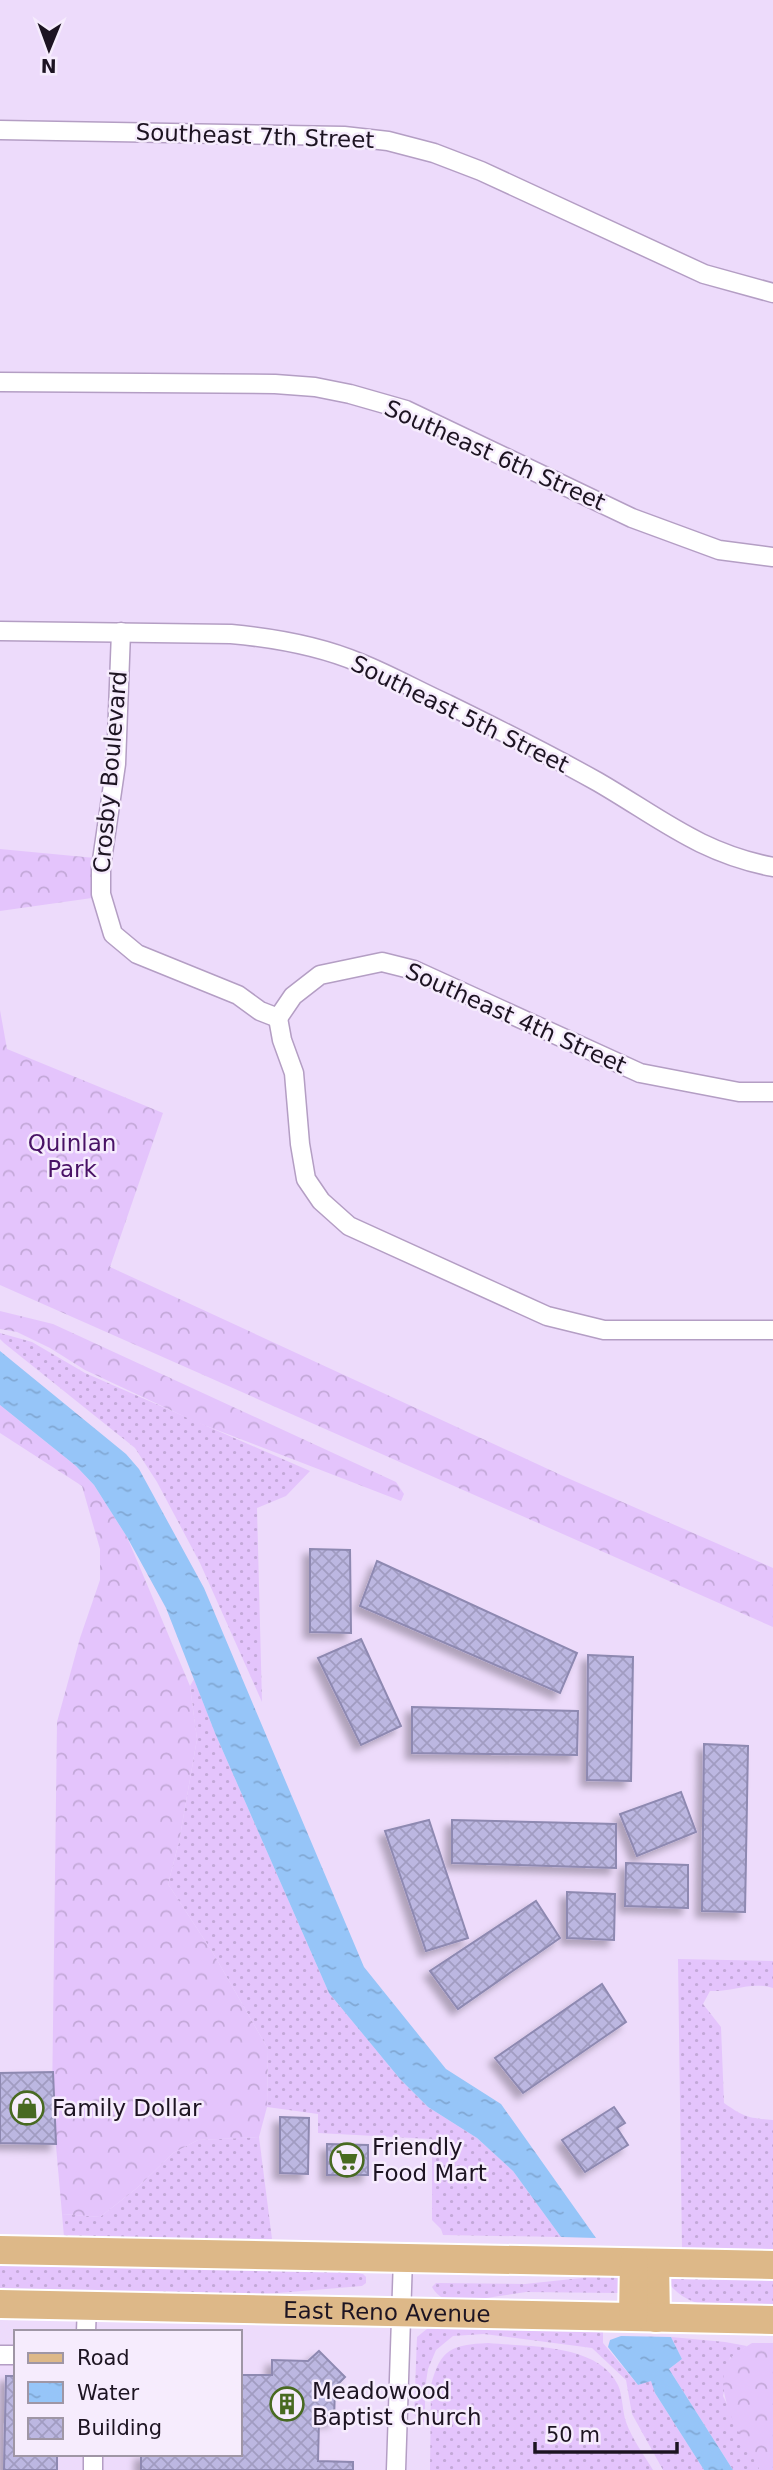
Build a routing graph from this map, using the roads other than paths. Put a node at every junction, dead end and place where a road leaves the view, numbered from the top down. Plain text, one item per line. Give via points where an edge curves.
1 (0, 130) edge
2 (773, 293) edge
3 (0, 382) edge
4 (773, 557) edge
5 (0, 631) edge
6 (121, 632) junction
7 (773, 867) edge
8 (278, 1018) junction
9 (773, 1092) edge
10 (773, 1330) edge
11 (0, 2250) edge
12 (403, 2258) junction
13 (645, 2263) junction
14 (773, 2265) edge
15 (0, 2304) edge
16 (402, 2311) junction
17 (644, 2317) junction
18 (87, 2318) edge
19 (773, 2320) edge
20 (396, 2470) edge

1 - 2 street, Southeast 7th Street via 344,136 388,141 481,171 704,274
3 - 4 street, Southeast 6th Street via 275,384 350,394 405,410 632,518 719,550
5 - 6 street, Southeast 5th Street
6 - 7 street, Southeast 5th Street via 260,637 359,663 537,747 713,850
6 - 8 street, Crosby Boulevard via 116,764 101,867 101,894 113,933 137,954 238,995
8 - 9 street, Southeast 4th Street via 293,996 320,975 383,962 414,970 640,1073 739,1092
8 - 10 street via 295,1073 306,1179 321,1202 349,1226 547,1316 604,1330
11 - 12 main road
12 - 13 main road
12 - 16 street
13 - 14 main road
13 - 17 main road
15 - 18 main road, East Reno Avenue
16 - 17 main road, East Reno Avenue
16 - 18 main road, East Reno Avenue
16 - 20 street
17 - 19 main road, East Reno Avenue

